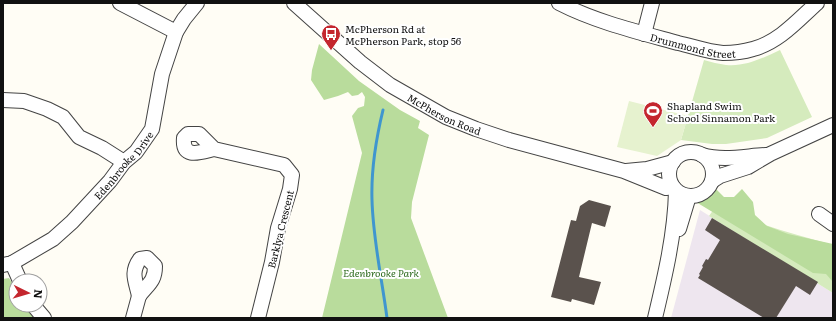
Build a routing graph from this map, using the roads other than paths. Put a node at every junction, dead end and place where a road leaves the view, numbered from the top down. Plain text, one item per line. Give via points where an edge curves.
1 (120, 3) edge
2 (197, 3) edge
3 (294, 3) edge
4 (559, 3) edge
5 (652, 3) edge
6 (817, 3) edge
7 (176, 32) junction
8 (644, 34) junction
9 (3, 100) edge
10 (833, 125) edge
11 (214, 148) dead end
12 (770, 154) junction
13 (702, 155) junction
14 (124, 162) junction
15 (673, 162) junction
16 (624, 171) junction
17 (712, 181) junction
18 (680, 191) junction
19 (819, 214) dead end
20 (833, 224) edge
21 (7, 264) edge
22 (14, 273) edge
23 (139, 296) dead end
24 (133, 318) edge
25 (258, 318) edge
26 (655, 318) edge

1 - 7 street
2 - 7 street, Edenbrooke Drive
3 - 16 street, McPherson Road via 390,85 446,117 476,130
4 - 8 street, Drummond Street via 572,10
5 - 8 street
6 - 8 street, Drummond Street via 784,33 754,49 721,53
7 - 14 street, Edenbrooke Drive via 162,74 152,129 136,152
9 - 14 street via 24,101 47,109 62,117 79,137
10 - 12 street
11 - 25 street, Barklya Crescent via 284,165 292,175
12 - 13 street via 726,158
12 - 17 street via 748,167
13 - 15 street via 696,152 683,154
13 - 17 street via 711,166
14 - 21 street, Edenbrooke Drive via 110,181 53,239
15 - 16 street via 647,169
15 - 18 street via 669,174 670,181
16 - 18 street
17 - 18 street via 703,192 696,195
18 - 26 street via 669,258
19 - 20 street
21 - 22 street
23 - 24 street

